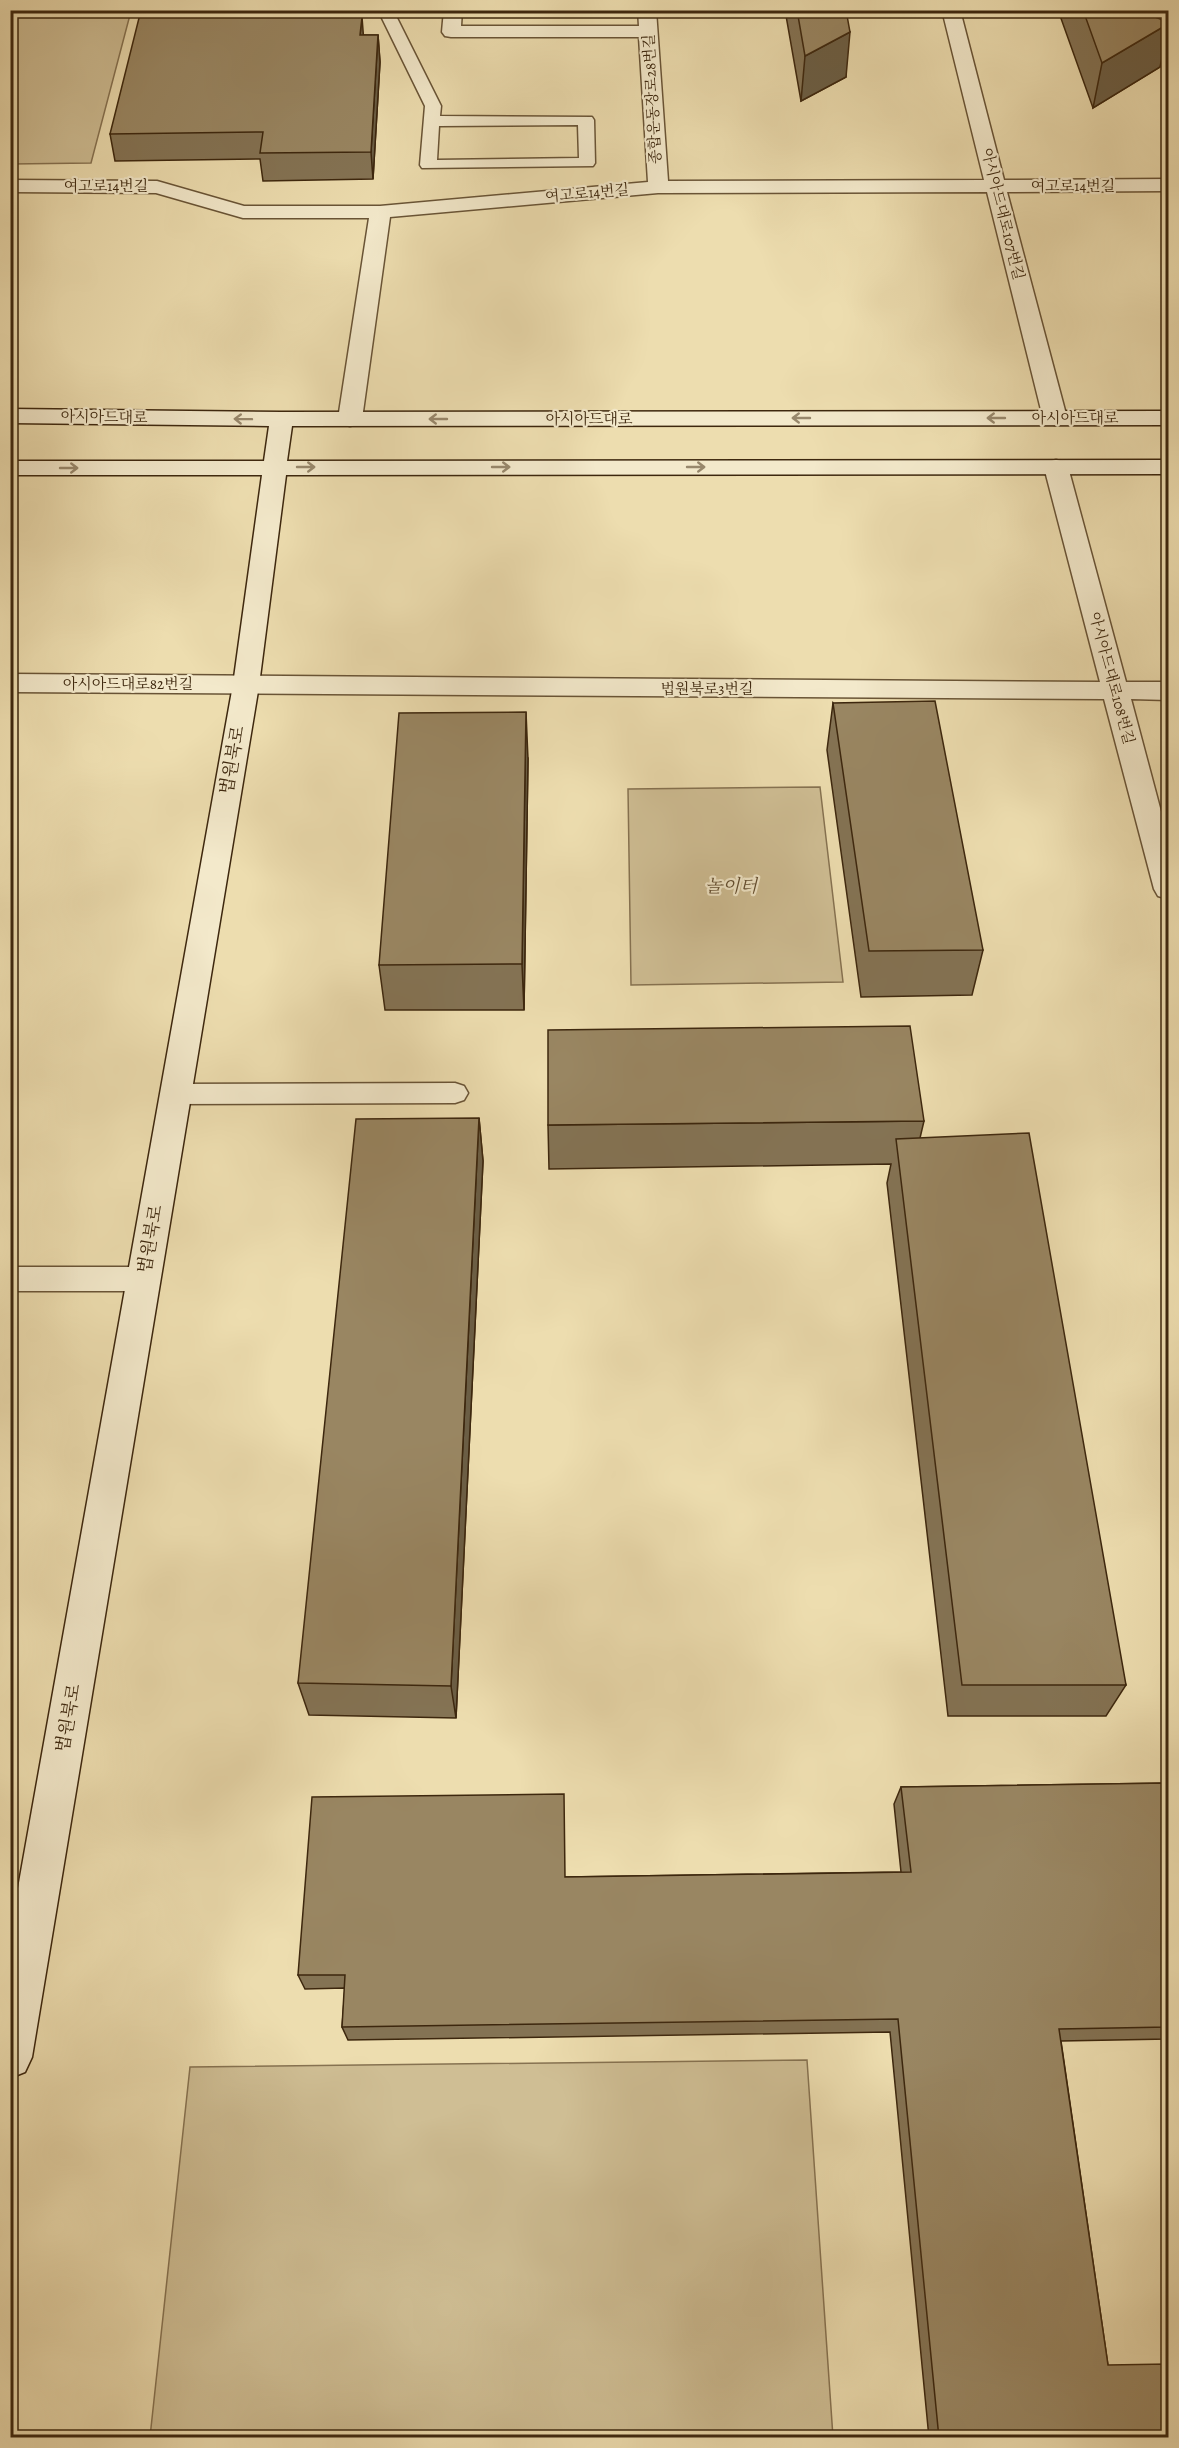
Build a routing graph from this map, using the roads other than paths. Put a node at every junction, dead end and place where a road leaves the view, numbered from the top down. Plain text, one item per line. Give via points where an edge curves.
1 (385, 10) edge
2 (453, 10) edge
3 (647, 10) edge
4 (951, 10) edge
5 (648, 31) junction
6 (432, 122) junction
7 (10, 186) edge
8 (995, 186) junction
9 (1168, 186) edge
10 (658, 187) junction
11 (380, 212) junction
12 (10, 416) edge
13 (1055, 418) junction
14 (1168, 418) edge
15 (281, 419) junction
16 (350, 419) junction
17 (276, 467) junction
18 (1056, 467) junction
19 (1168, 467) edge
20 (10, 468) edge
21 (10, 683) edge
22 (246, 685) junction
23 (1168, 691) edge
24 (1116, 692) junction
25 (1168, 889) edge
26 (455, 1093) dead end
27 (175, 1094) junction
28 (10, 1279) edge
29 (143, 1279) junction
30 (10, 2057) edge

1 - 6 lane via 433,106
2 - 5 street via 451,33
3 - 5 street, 종합운동장로28번길
4 - 8 street, 아시아드대로107번길
5 - 10 street, 종합운동장로28번길
6 - 6 lane via 428,165 587,162 586,120
7 - 11 street, 여고로14번길 via 157,187 243,212
8 - 9 street, 여고로14번길
8 - 10 street, 여고로14번길
8 - 13 street, 아시아드대로107번길
10 - 11 street, 여고로14번길
11 - 16 street
15 -> 12 street, 아시아드대로
13 - 14 street, 아시아드대로
13 -> 16 street, 아시아드대로
15 - 16 street, 아시아드대로
15 - 17 street, 법원북로
17 -> 18 street
20 -> 17 street
17 - 22 street, 법원북로
18 - 19 street
18 - 24 street, 아시아드대로108번길
21 - 22 street, 아시아드대로82번길
22 - 24 street, 법원북로3번길
22 - 27 street, 법원북로
23 - 24 street, 법원북로3번길
24 - 25 street, 아시아드대로108번길
26 - 27 lane
27 - 29 street, 법원북로
28 - 29 lane
29 - 30 street, 법원북로

